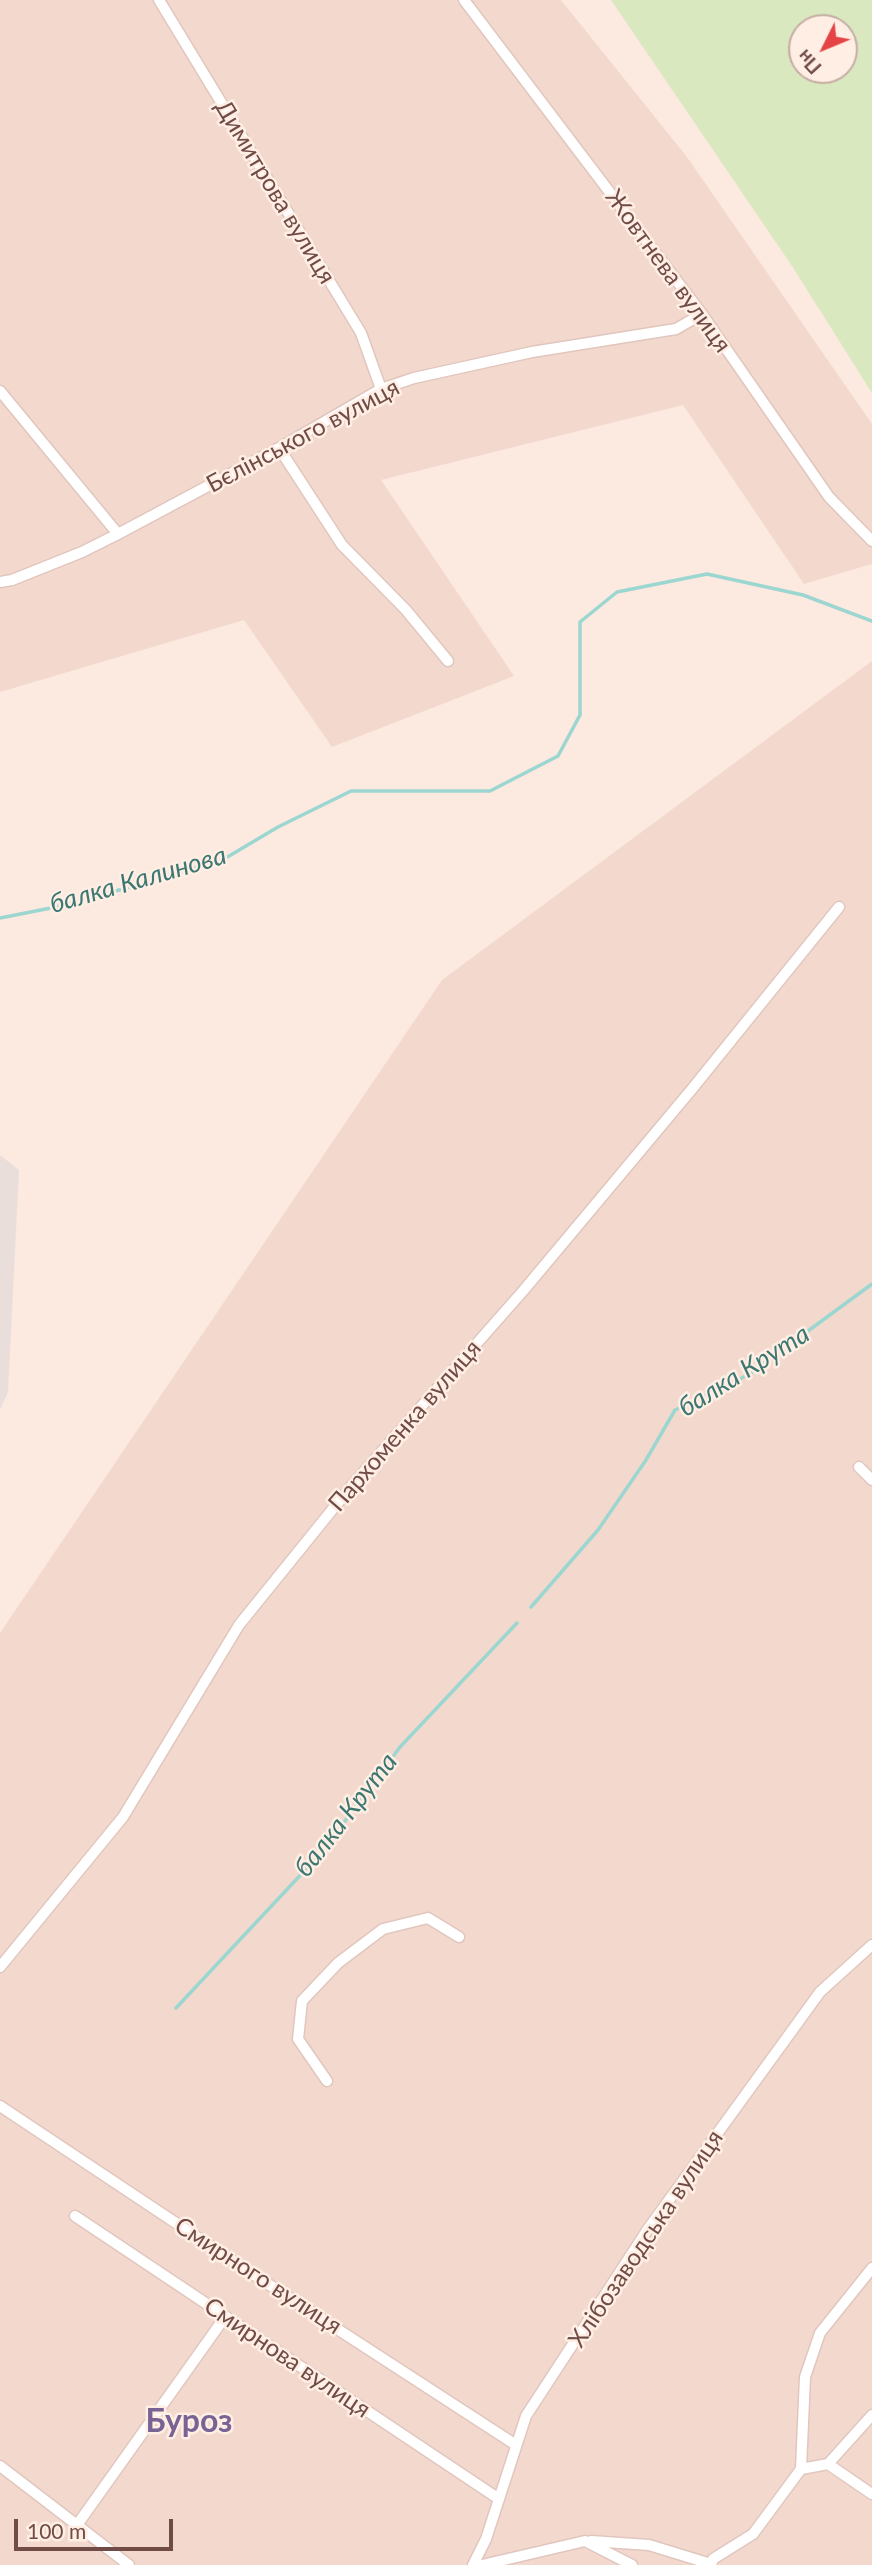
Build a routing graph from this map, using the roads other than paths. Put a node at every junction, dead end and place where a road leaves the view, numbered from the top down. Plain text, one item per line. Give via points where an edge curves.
1 (159, 0) edge
2 (464, 0) edge
3 (702, 314) junction
4 (381, 389) junction
5 (0, 391) edge
6 (279, 447) junction
7 (118, 534) junction
8 (872, 541) edge
9 (0, 582) edge
10 (447, 661) dead end
11 (839, 906) dead end
12 (859, 1467) dead end
13 (872, 1480) edge
14 (459, 1937) dead end
15 (872, 1945) edge
16 (0, 1966) edge
17 (327, 2081) dead end
18 (0, 2106) edge
19 (75, 2216) dead end
20 (872, 2268) edge
21 (225, 2317) junction
22 (872, 2416) edge
23 (516, 2445) junction
24 (828, 2464) junction
25 (0, 2466) edge
26 (801, 2469) junction
27 (872, 2494) edge
28 (499, 2499) junction
29 (76, 2525) junction
30 (585, 2541) junction
31 (129, 2565) edge
32 (473, 2565) edge
33 (482, 2565) edge
34 (632, 2565) edge
35 (711, 2565) edge

1 - 4 street, Димитрова вулиця via 361,333
2 - 3 street, Жовтнева вулиця
3 - 4 street, Бєлінського вулиця via 676,329 532,352
3 - 8 street, Жовтнева вулиця via 829,497
4 - 6 street, Бєлінського вулиця
5 - 7 street
6 - 7 street, Бєлінського вулиця
6 - 10 street via 342,545
7 - 9 street, Бєлінського вулиця
11 - 16 street, Пархоменка вулиця via 531,1283 353,1484 239,1625 123,1817
12 - 13 street
14 - 17 street via 428,1918 383,1928 338,1963 302,2001 298,2039
15 - 23 street, Хлібозаводська вулиця via 820,1992 648,2229 526,2416
18 - 23 street, Смирного вулиця
19 - 21 street, Смирнова вулиця
20 - 26 street via 820,2333 805,2377
21 - 28 street, Смирнова вулиця
21 - 29 street
22 - 24 street
23 - 28 street, Хлібозаводська вулиця
24 - 26 street
24 - 27 street
25 - 29 street
26 - 35 street via 753,2534 713,2559
28 - 32 street, Хлібозаводська вулиця
29 - 31 street
30 - 33 street
30 - 34 street
30 - 35 street via 649,2545

